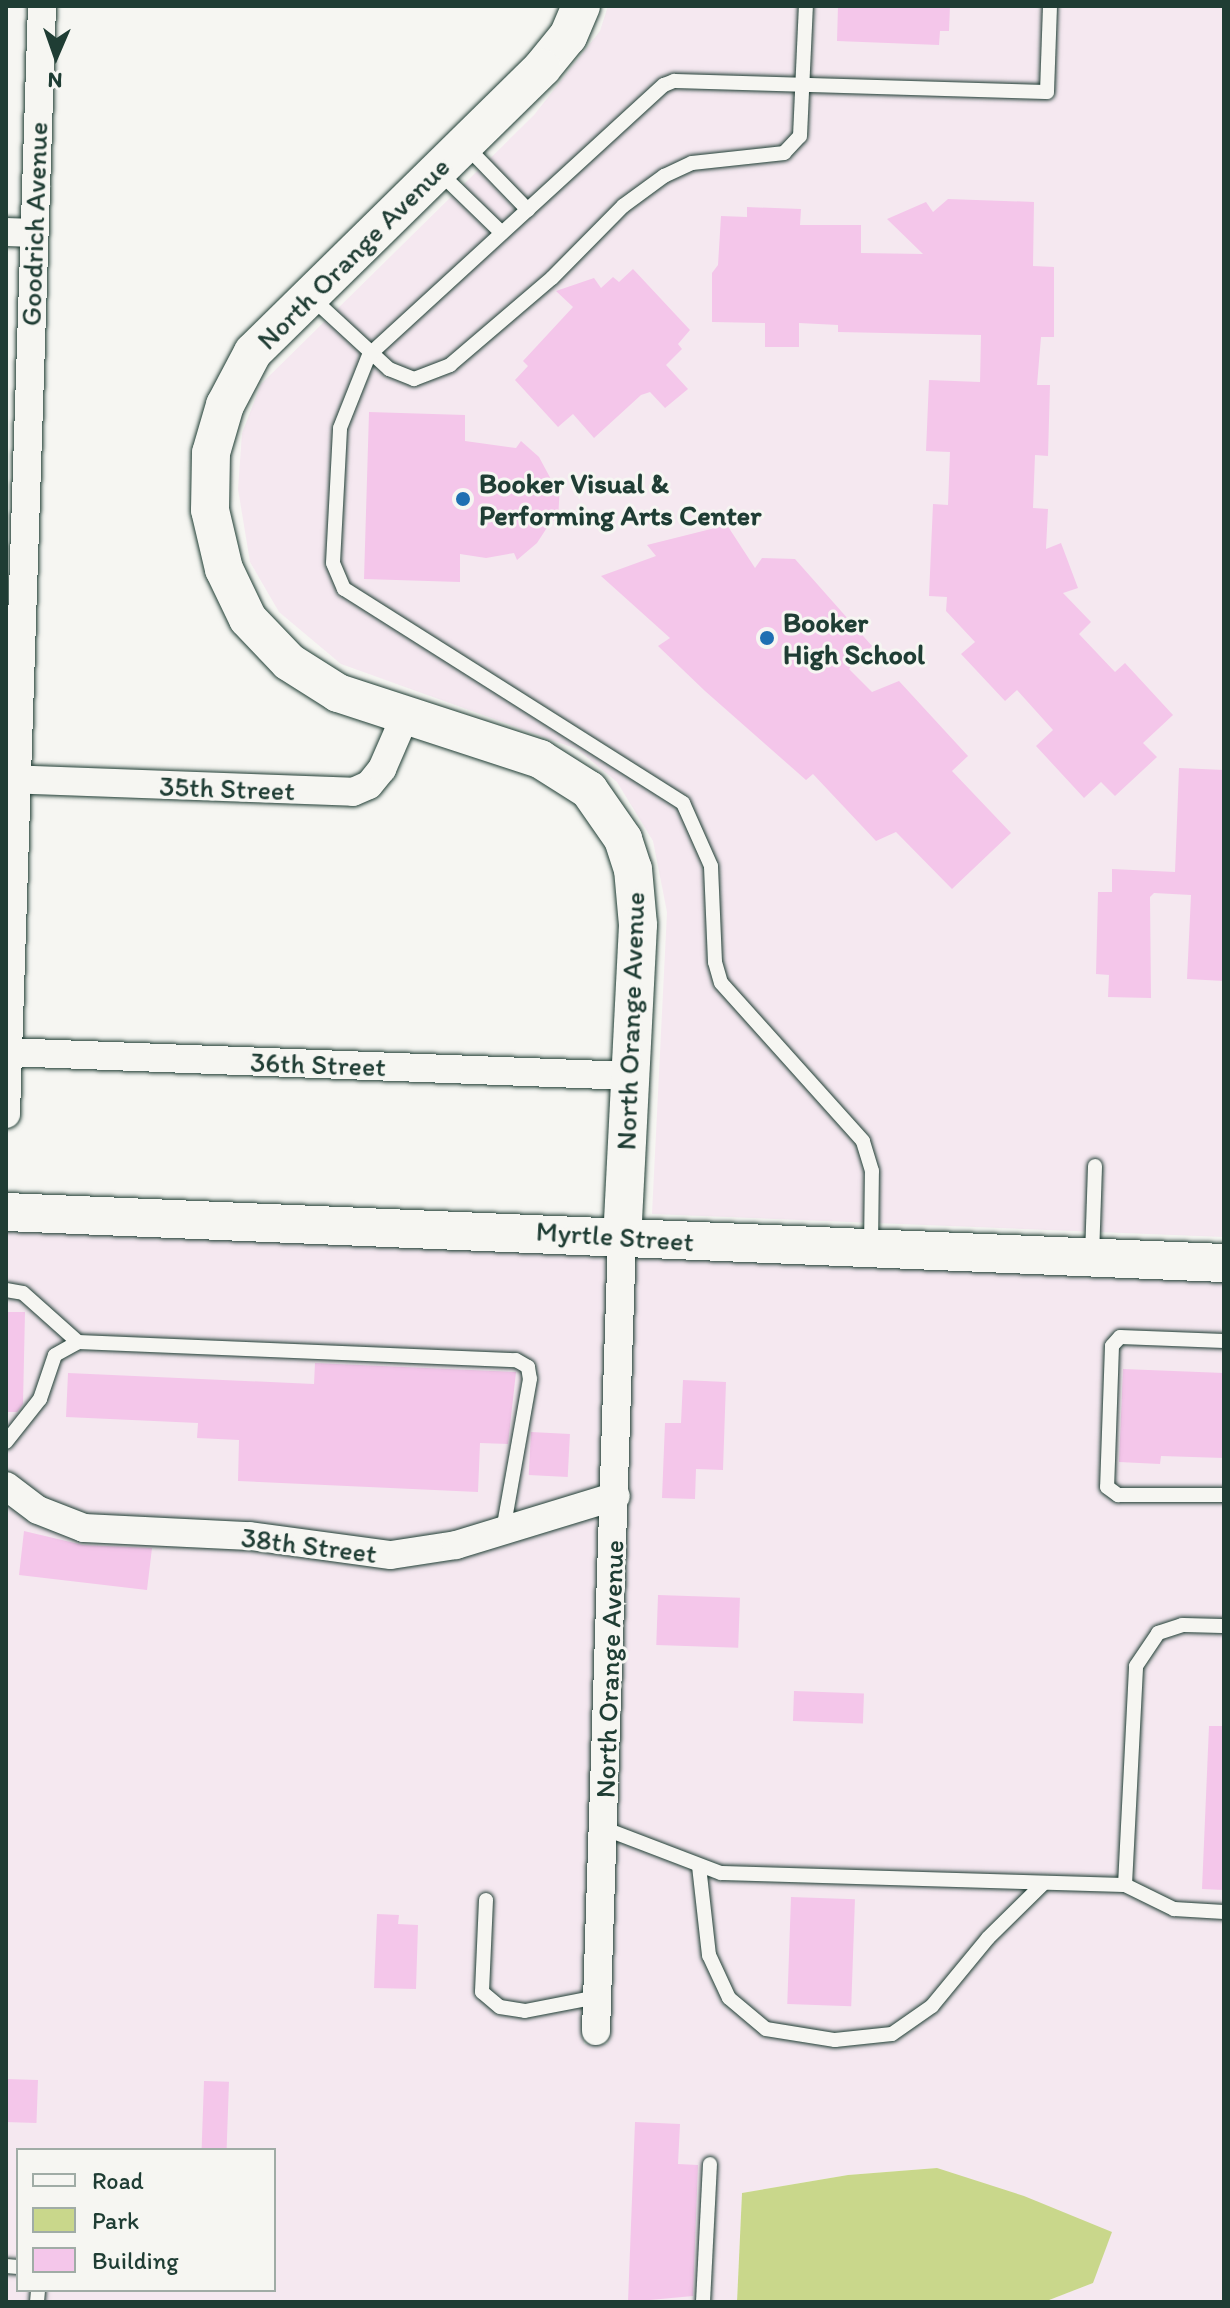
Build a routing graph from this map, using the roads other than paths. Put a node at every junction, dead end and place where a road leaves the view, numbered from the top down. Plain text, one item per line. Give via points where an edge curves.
1 (42, 6) edge
2 (581, 6) edge
3 (806, 6) edge
4 (1050, 6) edge
5 (804, 86) junction
6 (464, 144) junction
7 (437, 170) junction
8 (528, 210) junction
9 (6, 232) edge
10 (34, 233) junction
11 (502, 233) junction
12 (308, 295) junction
13 (369, 355) junction
14 (15, 505) edge
15 (405, 716) junction
16 (12, 779) edge
17 (7, 1052) edge
18 (631, 1076) junction
19 (6, 1114) edge
20 (1095, 1166) dead end
21 (6, 1212) edge
22 (622, 1237) junction
23 (871, 1249) junction
24 (1092, 1257) junction
25 (1224, 1263) edge
26 (6, 1290) edge
27 (1224, 1341) edge
28 (78, 1342) junction
29 (6, 1442) edge
30 (6, 1486) edge
31 (1224, 1495) edge
32 (616, 1496) junction
33 (503, 1530) junction
34 (1224, 1626) edge
35 (603, 1828) junction
36 (699, 1866) junction
37 (1044, 1883) junction
38 (1125, 1885) junction
39 (486, 1900) dead end
40 (1224, 1912) edge
41 (597, 1997) junction
42 (596, 2031) dead end
43 (710, 2164) dead end
44 (703, 2302) edge

1 - 10 street, Goodrich Avenue
2 - 6 street, North Orange Avenue via 568,36 542,68
3 - 5 lane
4 - 5 lane via 1047,92
5 - 8 lane via 674,81 664,85
5 - 13 lane via 800,136 784,153 692,163 664,176 623,206 552,278 450,365 414,379
6 - 7 street, North Orange Avenue
6 - 8 lane
7 - 11 lane
7 - 12 street, North Orange Avenue
8 - 11 lane
9 - 10 street
10 - 14 street, Goodrich Avenue
11 - 13 lane
12 - 13 lane
12 - 15 street, North Orange Avenue via 253,352 225,405 211,453 210,510 224,569 248,619 289,662 338,693
13 - 23 lane via 340,428 333,563 344,589 382,617 515,692 683,803 711,866 715,962 721,983 863,1141 872,1171
14 - 16 street, Goodrich Avenue
15 - 16 street, 35th Street via 382,769 369,785 353,792
15 - 18 street, North Orange Avenue via 540,759 589,790 607,812 623,839 637,897
16 - 17 street, Goodrich Avenue
17 - 18 street, 36th Street
17 - 19 street, Goodrich Avenue
18 - 22 street, North Orange Avenue
20 - 24 lane
21 - 22 street, Myrtle Street
22 - 23 street, Myrtle Street
22 - 32 street, North Orange Avenue
23 - 24 street, Myrtle Street
24 - 25 street, Myrtle Street
26 - 28 lane via 23,1293
27 - 31 lane via 1120,1337 1112,1346 1107,1487 1118,1495
28 - 29 lane via 55,1355 40,1399
28 - 33 lane via 523,1362 530,1372 529,1393
30 - 33 street, 38th Street via 61,1522 105,1530 250,1536 391,1555 456,1545
32 - 33 street, 38th Street
32 - 35 street, North Orange Avenue
34 - 38 lane via 1182,1625 1158,1633 1136,1666
35 - 36 lane
35 - 41 street, North Orange Avenue
36 - 37 lane via 721,1873
36 - 37 lane via 709,1955 729,1998 766,2029 835,2040 892,2034 932,2006 988,1938
37 - 38 lane
38 - 40 lane via 1174,1909
39 - 41 lane via 482,1992 500,2007 525,2011
41 - 42 street, North Orange Avenue
43 - 44 lane

